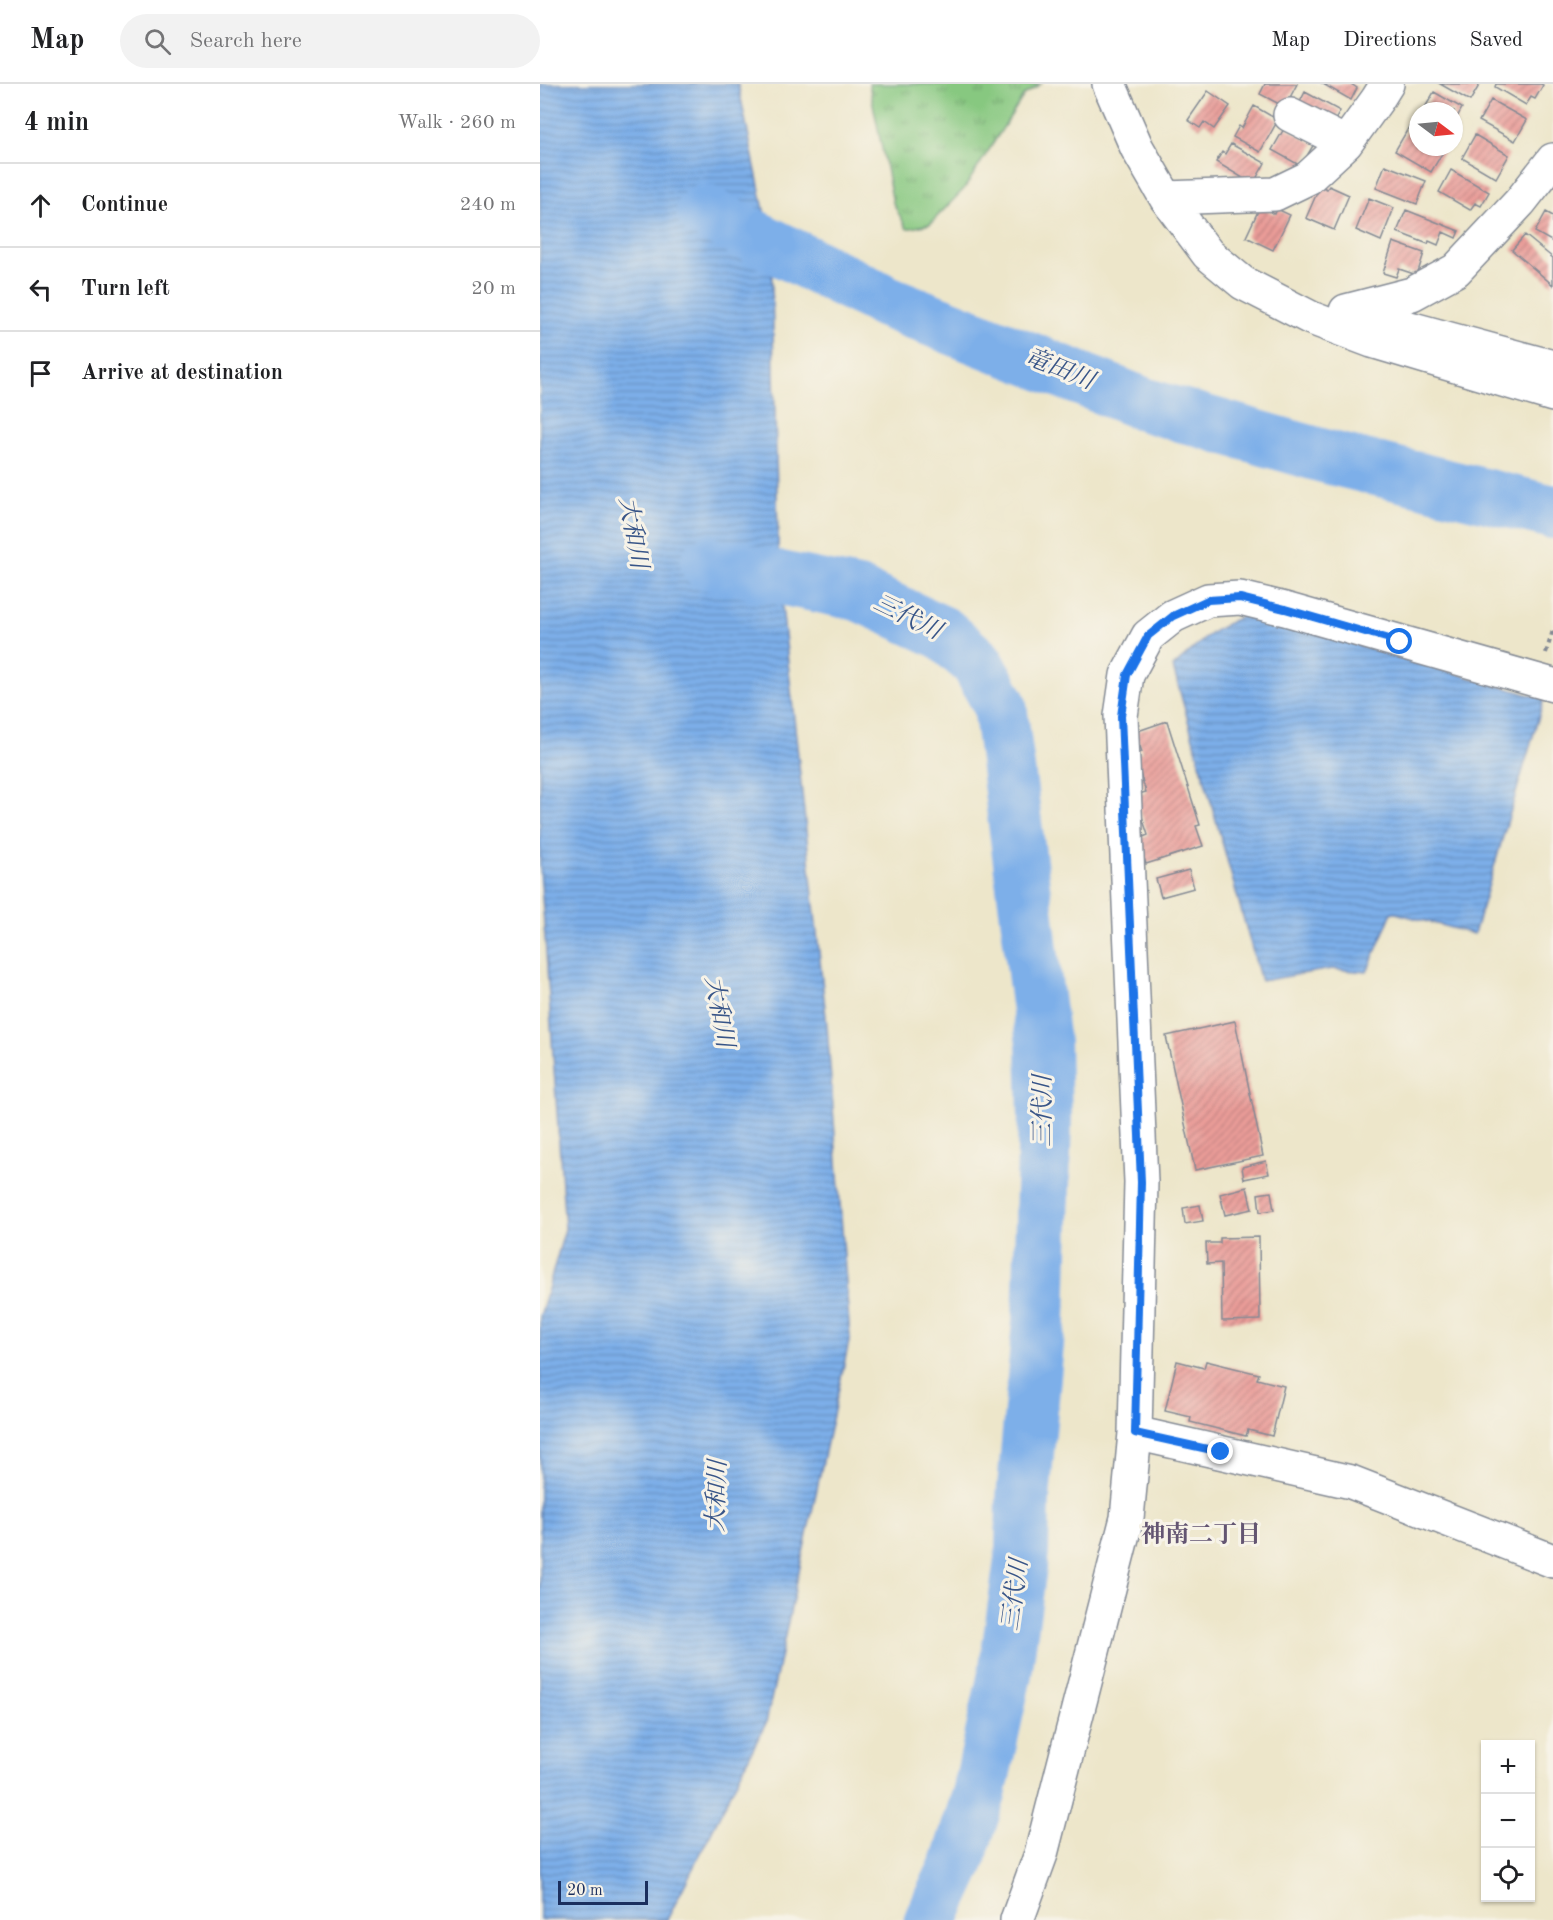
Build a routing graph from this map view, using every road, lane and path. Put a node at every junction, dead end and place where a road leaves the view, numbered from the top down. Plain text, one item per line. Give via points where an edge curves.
1 (1109, 84) edge
2 (1387, 84) edge
3 (1290, 115) dead end
4 (1346, 143) junction
5 (1553, 160) edge
6 (1167, 198) junction
7 (1346, 311) junction
8 (1311, 318) junction
9 (1553, 367) edge
10 (1553, 395) edge
11 (1553, 685) edge
12 (1135, 1433) junction
13 (1553, 1561) edge
14 (1017, 1920) edge

1 - 6 street via 1137,148
2 - 4 street
3 - 4 street
4 - 6 street via 1308,178 1275,194
5 - 7 street via 1520,202 1456,270 1412,294
6 - 8 street via 1208,254 1243,283
7 - 8 street
7 - 9 street
8 - 10 street via 1372,341
11 - 12 street via 1240,598 1208,600 1173,616 1148,636 1127,675 1121,716 1141,1182
12 - 13 street via 1351,1482
12 - 14 street via 1127,1518 1041,1854

